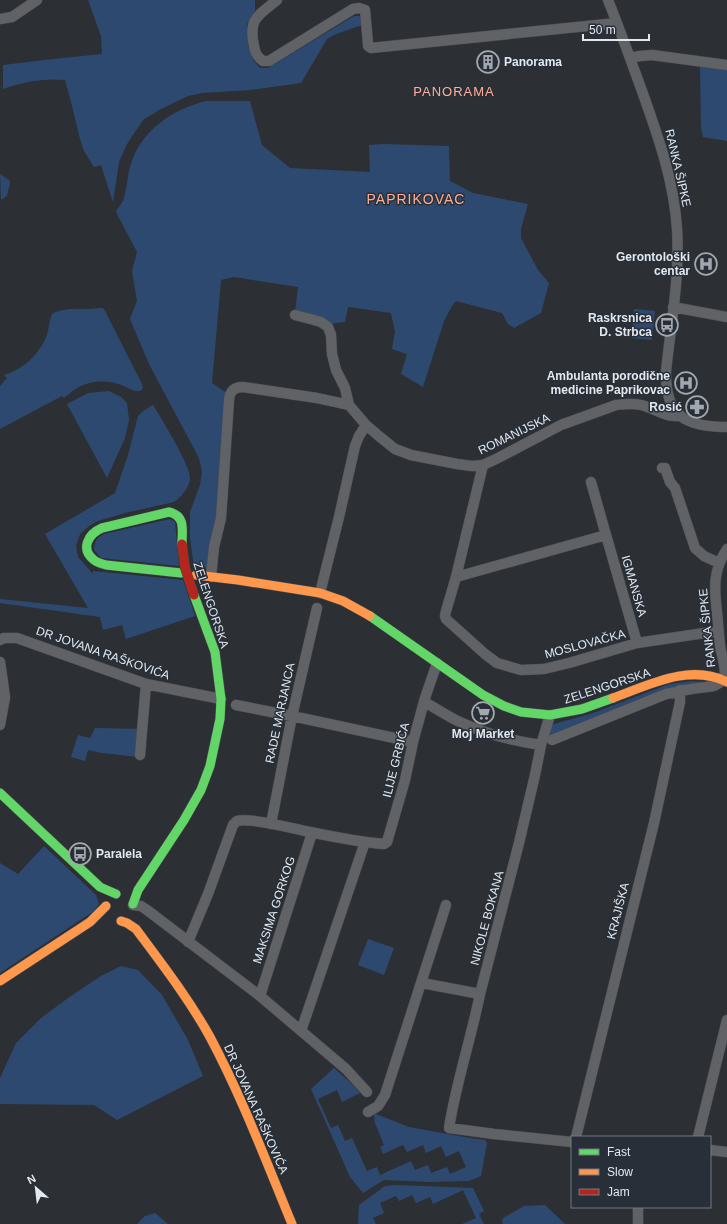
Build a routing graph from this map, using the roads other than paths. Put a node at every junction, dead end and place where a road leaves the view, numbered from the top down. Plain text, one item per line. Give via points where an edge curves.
1 (37, 0) edge
2 (277, 0) edge
3 (608, 0) edge
4 (0, 19) edge
5 (617, 23) junction
6 (630, 58) junction
7 (727, 65) edge
8 (673, 307) junction
9 (295, 315) dead end
10 (727, 317) edge
11 (349, 405) junction
12 (680, 415) junction
13 (366, 425) junction
14 (727, 427) edge
15 (483, 465) junction
16 (662, 468) dead end
17 (591, 482) dead end
18 (606, 535) junction
19 (727, 549) edge
20 (719, 563) junction
21 (181, 573) dead end
22 (196, 575) dead end
23 (211, 577) junction
24 (456, 577) junction
25 (320, 593) junction
26 (317, 608) dead end
27 (718, 631) junction
28 (0, 640) edge
29 (637, 643) junction
30 (0, 662) edge
31 (437, 663) junction
32 (725, 681) edge
33 (146, 684) junction
34 (680, 690) junction
35 (221, 699) junction
36 (424, 702) junction
37 (236, 705) dead end
38 (550, 715) junction
39 (292, 716) junction
40 (0, 725) edge
41 (552, 740) dead end
42 (413, 742) junction
43 (541, 745) junction
44 (140, 755) dead end
45 (0, 793) edge
46 (271, 824) junction
47 (312, 833) junction
48 (365, 842) junction
49 (100, 887) junction
50 (137, 891) junction
51 (122, 895) junction
52 (107, 904) junction
53 (133, 904) junction
54 (446, 905) dead end
55 (132, 918) dead end
56 (115, 919) junction
57 (90, 922) junction
58 (136, 929) junction
59 (188, 942) junction
60 (0, 981) edge
61 (422, 983) junction
62 (480, 994) junction
63 (260, 996) junction
64 (727, 1020) edge
65 (301, 1031) junction
66 (367, 1092) dead end
67 (368, 1112) dead end
68 (576, 1136) edge
69 (698, 1136) edge
70 (571, 1142) edge
71 (711, 1150) edge
72 (727, 1152) edge
73 (638, 1208) edge
74 (292, 1224) edge
75 (638, 1224) edge

1 - 4 street via 12,16
2 - 5 street via 254,20 252,27 255,51 263,61 268,61 353,9 359,8 365,10 368,46 371,48
3 - 5 street, RANKA ŠIPKE
5 - 6 street, RANKA ŠIPKE
6 - 7 street via 652,55
6 - 8 street, RANKA ŠIPKE via 664,155 673,196 678,262
8 - 10 street
8 - 12 street, RANKA ŠIPKE via 666,383 669,399
9 - 11 street, ROMANIJSKA via 321,322 328,327 334,362
11 - 13 street, ROMANIJSKA
11 - 23 street via 243,386 231,391 221,518 214,547
12 - 14 street, RANKA ŠIPKE via 702,426
12 - 15 street, ROMANIJSKA via 674,417 640,405 616,405 561,425
13 - 15 street, ROMANIJSKA via 401,452 456,464
13 - 25 street via 355,446
15 - 24 street
16 - 20 street via 665,468 675,488 695,548 704,556
17 - 18 street, IGMANSKA
18 - 24 street
18 - 29 street, IGMANSKA
19 - 20 street, RANKA ŠIPKE
20 - 27 street, RANKA ŠIPKE via 714,591
21 - 35 street, ZELENGORSKA, bridge via 102,564 90,556 87,541 102,528 169,512 180,516 185,568 215,652
22 - 23 street, ZELENGORSKA
23 - 25 street, ZELENGORSKA
24 - 29 street, MOSLOVAČKA via 446,619 485,654 502,665 521,670 544,669
25 - 31 street, ZELENGORSKA via 343,601 373,618
26 - 39 street, RADE MARJANCA
27 - 29 street, MOSLOVAČKA
27 - 32 street, RANKA ŠIPKE
28 - 33 street, DR JOVANA RAŠKOVIĆA via 17,638
30 - 40 street via 5,697
31 - 36 street, ILIJE GRBIĆA
31 - 38 street, ZELENGORSKA via 483,695 504,706 522,712
32 - 34 street via 714,686
32 - 38 street, ZELENGORSKA via 696,675 675,677 582,709
33 - 35 street, DR JOVANA RAŠKOVIĆA
33 - 44 street
34 - 41 street via 648,700
34 - 68 street, KRAJIŠKA via 680,702 654,823
35 - 50 street, ZELENGORSKA via 216,743 207,778 184,820
36 - 42 street, ILIJE GRBIĆA
36 - 43 street via 478,730
37 - 39 street
38 - 43 street, NIKOLE BOKANA
39 - 42 street
39 - 46 street, RADE MARJANCA
42 - 48 street, ILIJE GRBIĆA via 387,842
43 - 62 street, NIKOLE BOKANA via 520,843
45 - 49 street
46 - 47 street, ILIJE GRBIĆA
46 - 59 street, ILIJE GRBIĆA via 247,820 237,821 233,825
47 - 48 street, ILIJE GRBIĆA
47 - 63 street, MAKSIMA GORKOG
48 - 65 street
49 - 51 street
49 - 52 street
50 - 51 street, ZELENGORSKA
50 - 53 street, ZELENGORSKA
51 - 52 street via 109,899
51 - 53 street
52 - 56 street via 108,914
52 - 57 street
53 - 56 street via 131,916 127,919
53 - 59 street via 144,908
54 - 61 street
55 - 58 street, DR JOVANA RAŠKOVIĆA
56 - 57 street via 100,918
56 - 58 street, DR JOVANA RAŠKOVIĆA
57 - 60 street
58 - 74 street, DR JOVANA RAŠKOVIĆA via 210,1038 234,1085
59 - 63 street
61 - 62 street
61 - 67 street via 385,1095 378,1106
62 - 70 street, NIKOLE BOKANA via 449,1128
63 - 65 street
64 - 69 street
65 - 66 street via 346,1069
71 - 72 street
73 - 75 street

